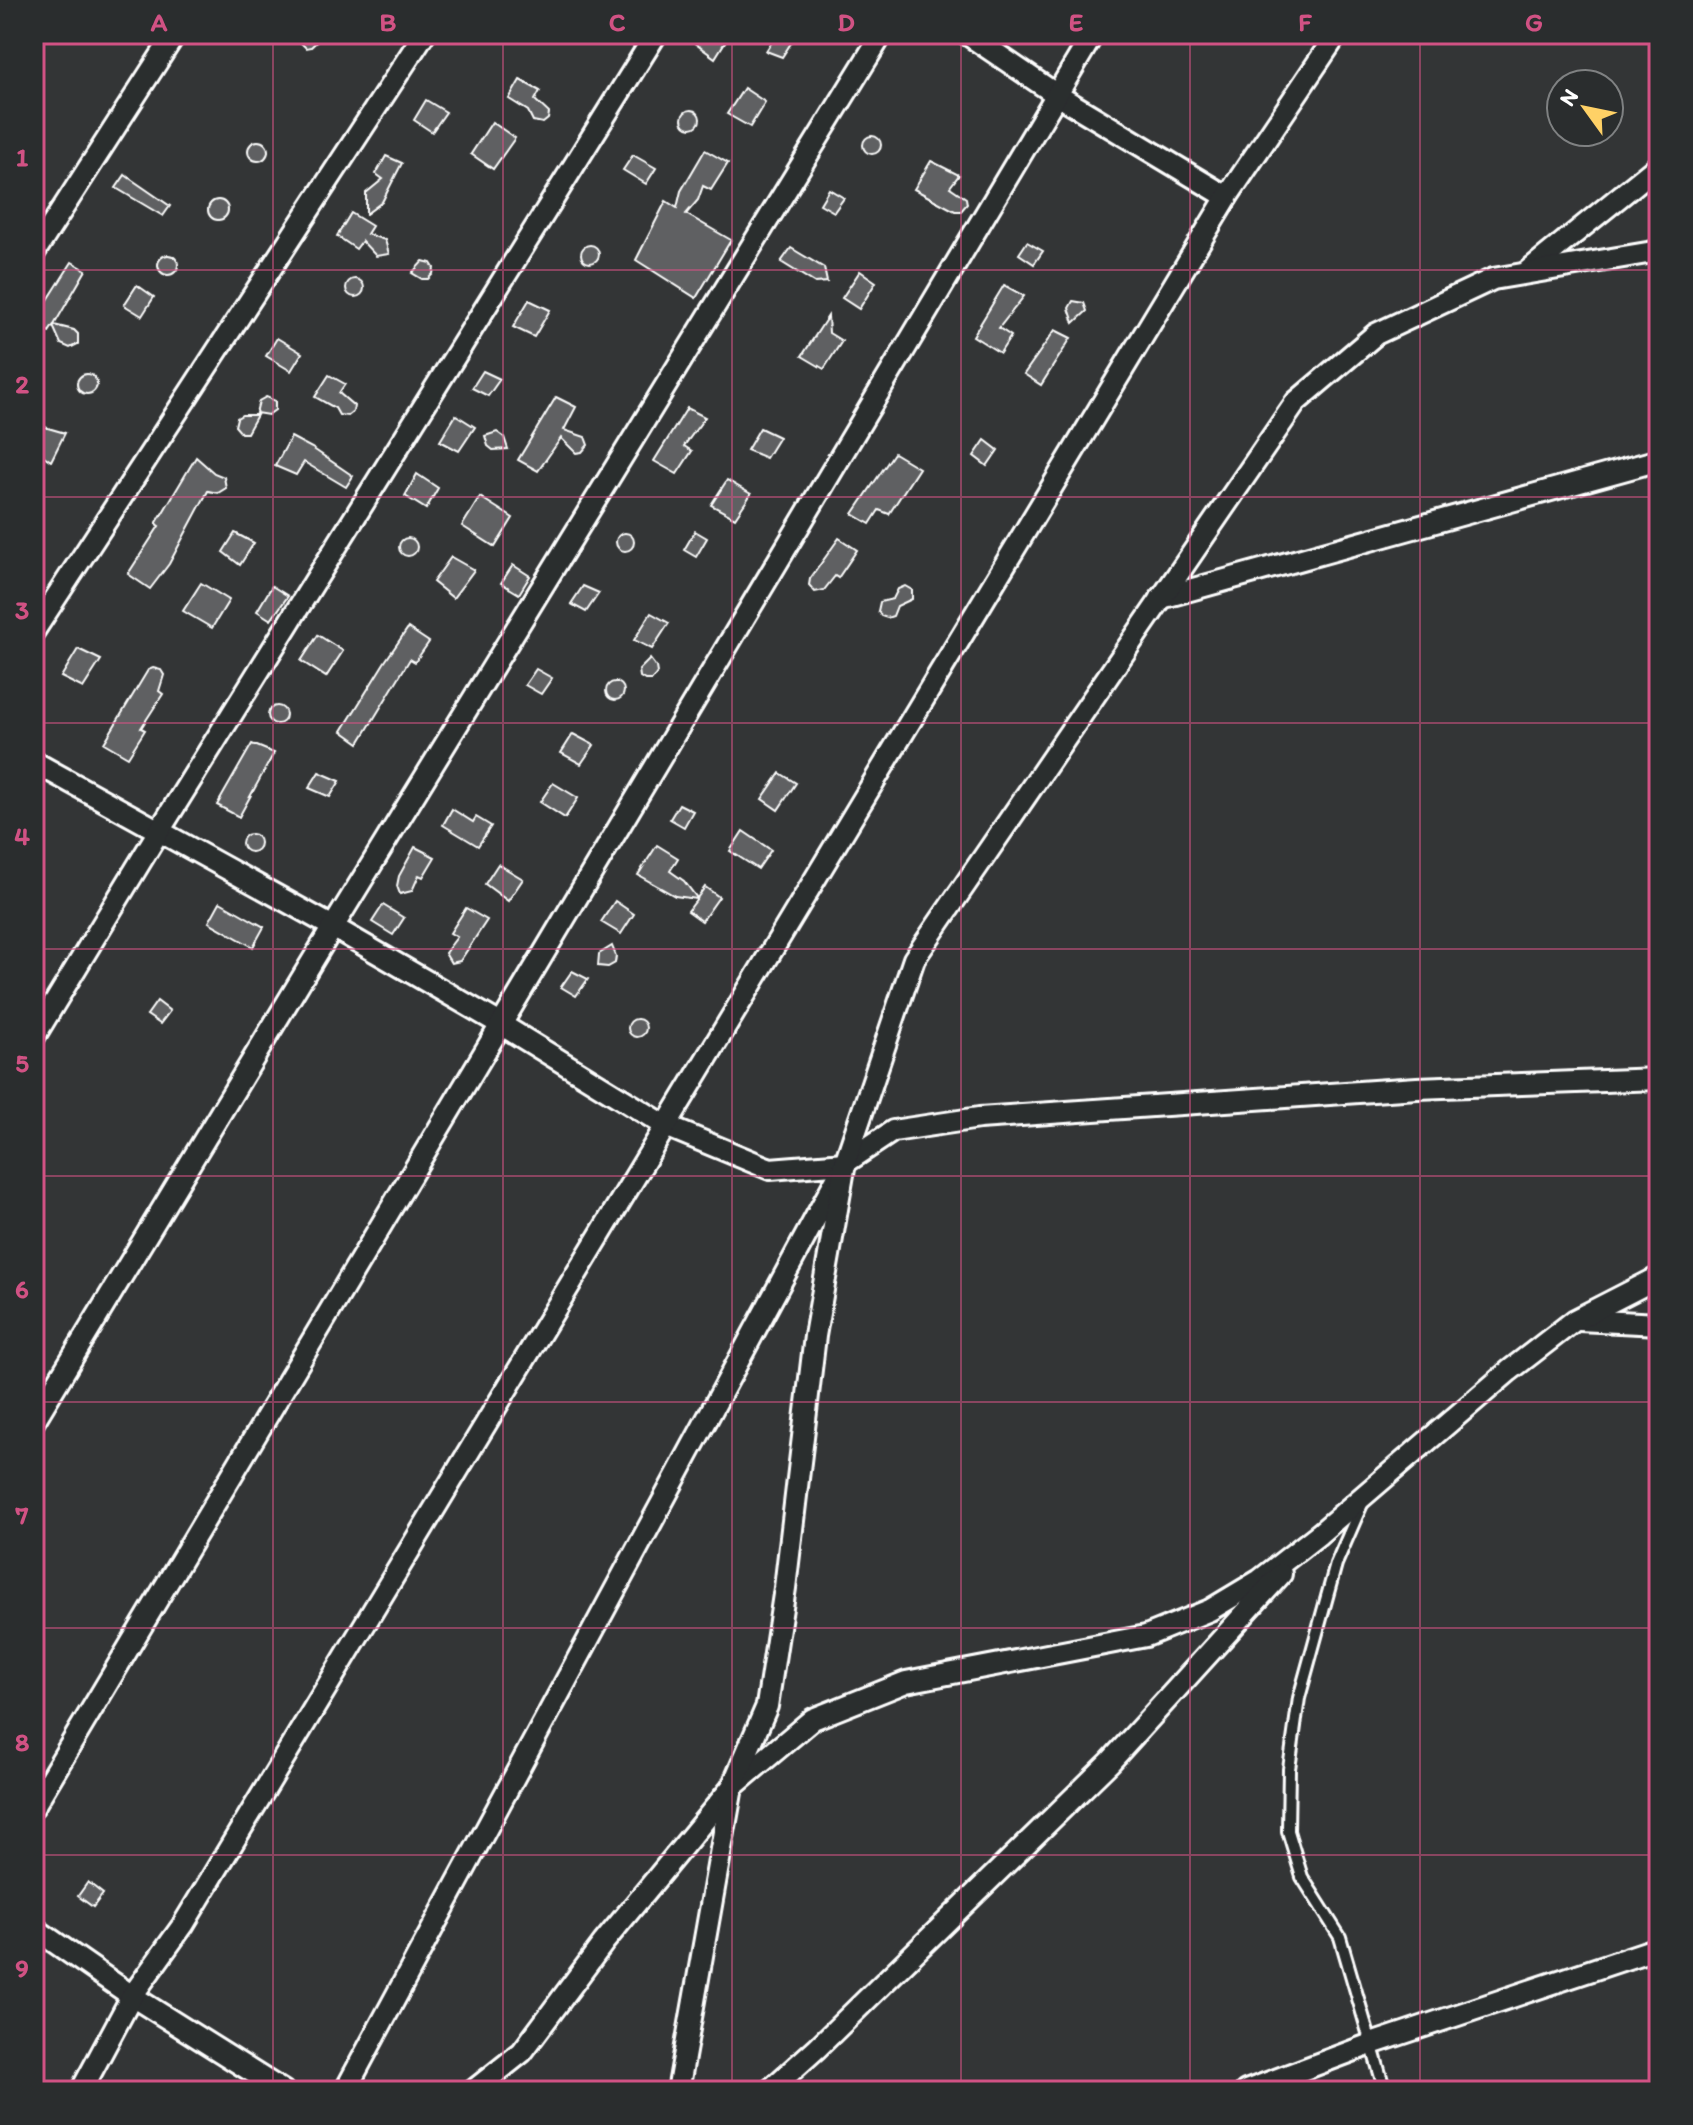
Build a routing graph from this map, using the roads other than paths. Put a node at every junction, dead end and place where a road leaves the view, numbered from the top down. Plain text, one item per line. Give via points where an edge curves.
1 (175, 34) edge
2 (424, 34) edge
3 (656, 34) edge
4 (882, 34) edge
5 (967, 34) edge
6 (1093, 34) edge
7 (1337, 34) edge
8 (1057, 95) junction
9 (1659, 165) edge
10 (1227, 197) junction
11 (1659, 251) edge
12 (34, 253) edge
13 (1524, 274) junction
14 (1659, 460) edge
15 (1161, 598) junction
16 (34, 631) edge
17 (34, 762) edge
18 (159, 831) junction
19 (333, 927) junction
20 (502, 1025) junction
21 (34, 1037) edge
22 (1659, 1079) edge
23 (666, 1126) junction
24 (845, 1163) junction
25 (1659, 1277) edge
26 (1575, 1320) junction
27 (1659, 1324) edge
28 (34, 1421) edge
29 (1368, 1490) junction
30 (1319, 1534) junction
31 (732, 1787) junction
32 (34, 1806) edge
33 (34, 1928) edge
34 (1659, 1962) edge
35 (132, 1996) junction
36 (1371, 2044) junction
37 (81, 2091) edge
38 (283, 2091) edge
39 (345, 2091) edge
40 (473, 2091) edge
41 (678, 2091) edge
42 (769, 2091) edge
43 (1246, 2091) edge
44 (1385, 2091) edge

1 - 12 street
2 - 16 street
3 - 18 street
4 - 19 street
5 - 8 street
6 - 8 street
7 - 10 street
8 - 10 street
8 - 20 street
9 - 13 street
10 - 23 street
11 - 13 street
13 - 15 street via 1493,279 1376,334 1296,402
14 - 15 street
15 - 24 street via 914,959
17 - 18 street
18 - 19 street
18 - 21 street
19 - 20 street
19 - 28 street
20 - 23 street
20 - 32 street
22 - 24 street via 1417,1088 979,1118 893,1131
23 - 24 street via 770,1169
23 - 35 street via 183,1925
24 - 31 street via 815,1336 767,1706
24 - 39 street
25 - 26 street
26 - 27 street
26 - 29 street
29 - 30 street
29 - 36 lane via 1336,1564 1299,1698 1289,1769 1288,1831 1302,1877 1340,1937
30 - 31 street via 1210,1610 1146,1636 906,1682 813,1719
30 - 42 street via 1110,1762
31 - 40 street via 604,1942 522,2052
31 - 41 street
33 - 35 street
34 - 36 street via 1649,1951
35 - 37 street
35 - 38 street
36 - 43 street
36 - 44 lane

